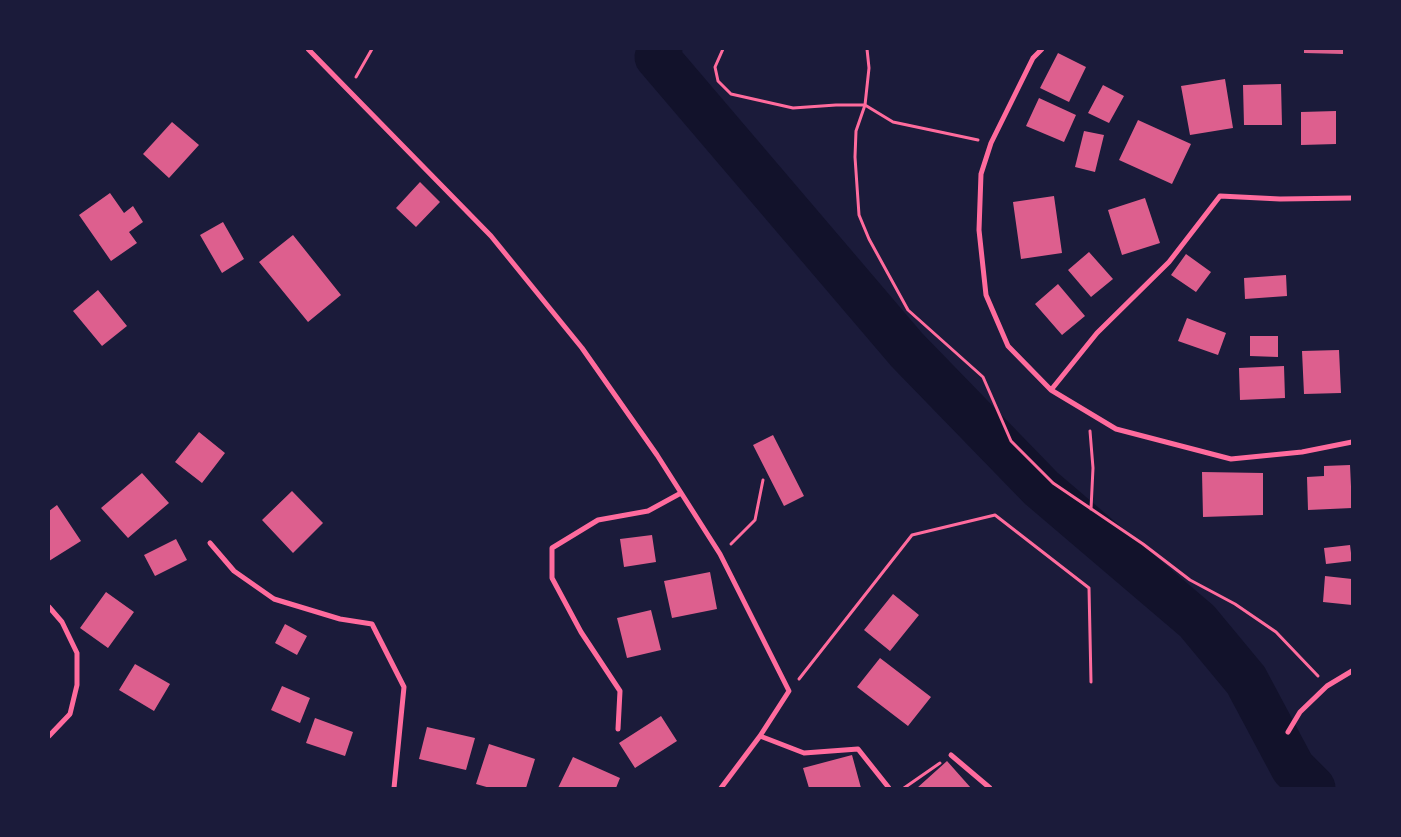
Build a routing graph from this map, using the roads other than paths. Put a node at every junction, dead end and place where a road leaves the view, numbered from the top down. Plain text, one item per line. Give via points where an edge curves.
1 (308, 49) edge
2 (1042, 49) edge
3 (1352, 198) edge
4 (1051, 390) junction
5 (1352, 442) edge
6 (681, 493) junction
7 (210, 542) dead end
8 (49, 607) edge
9 (1352, 671) edge
10 (618, 729) dead end
11 (1288, 732) dead end
12 (49, 736) edge
13 (760, 736) junction
14 (951, 755) road end
15 (394, 788) edge
16 (721, 788) edge
17 (890, 788) edge
18 (990, 788) edge

1 - 6 street via 491,236 582,348
2 - 4 street via 1034,58 991,143 981,174 979,230 986,295 1008,346
3 - 4 street via 1220,196 1169,262 1097,333
4 - 5 street via 1116,429 1231,459 1302,452
6 - 10 street via 648,511 598,520 552,548 552,578 580,632 620,691
6 - 13 street via 720,554 789,691
7 - 15 street via 234,571 274,599 340,619 372,624 404,687
8 - 12 street via 62,622 77,653 76,685 70,714
9 - 11 street via 1327,686 1300,712
13 - 16 street
13 - 17 street via 804,753 858,749
14 - 18 street

